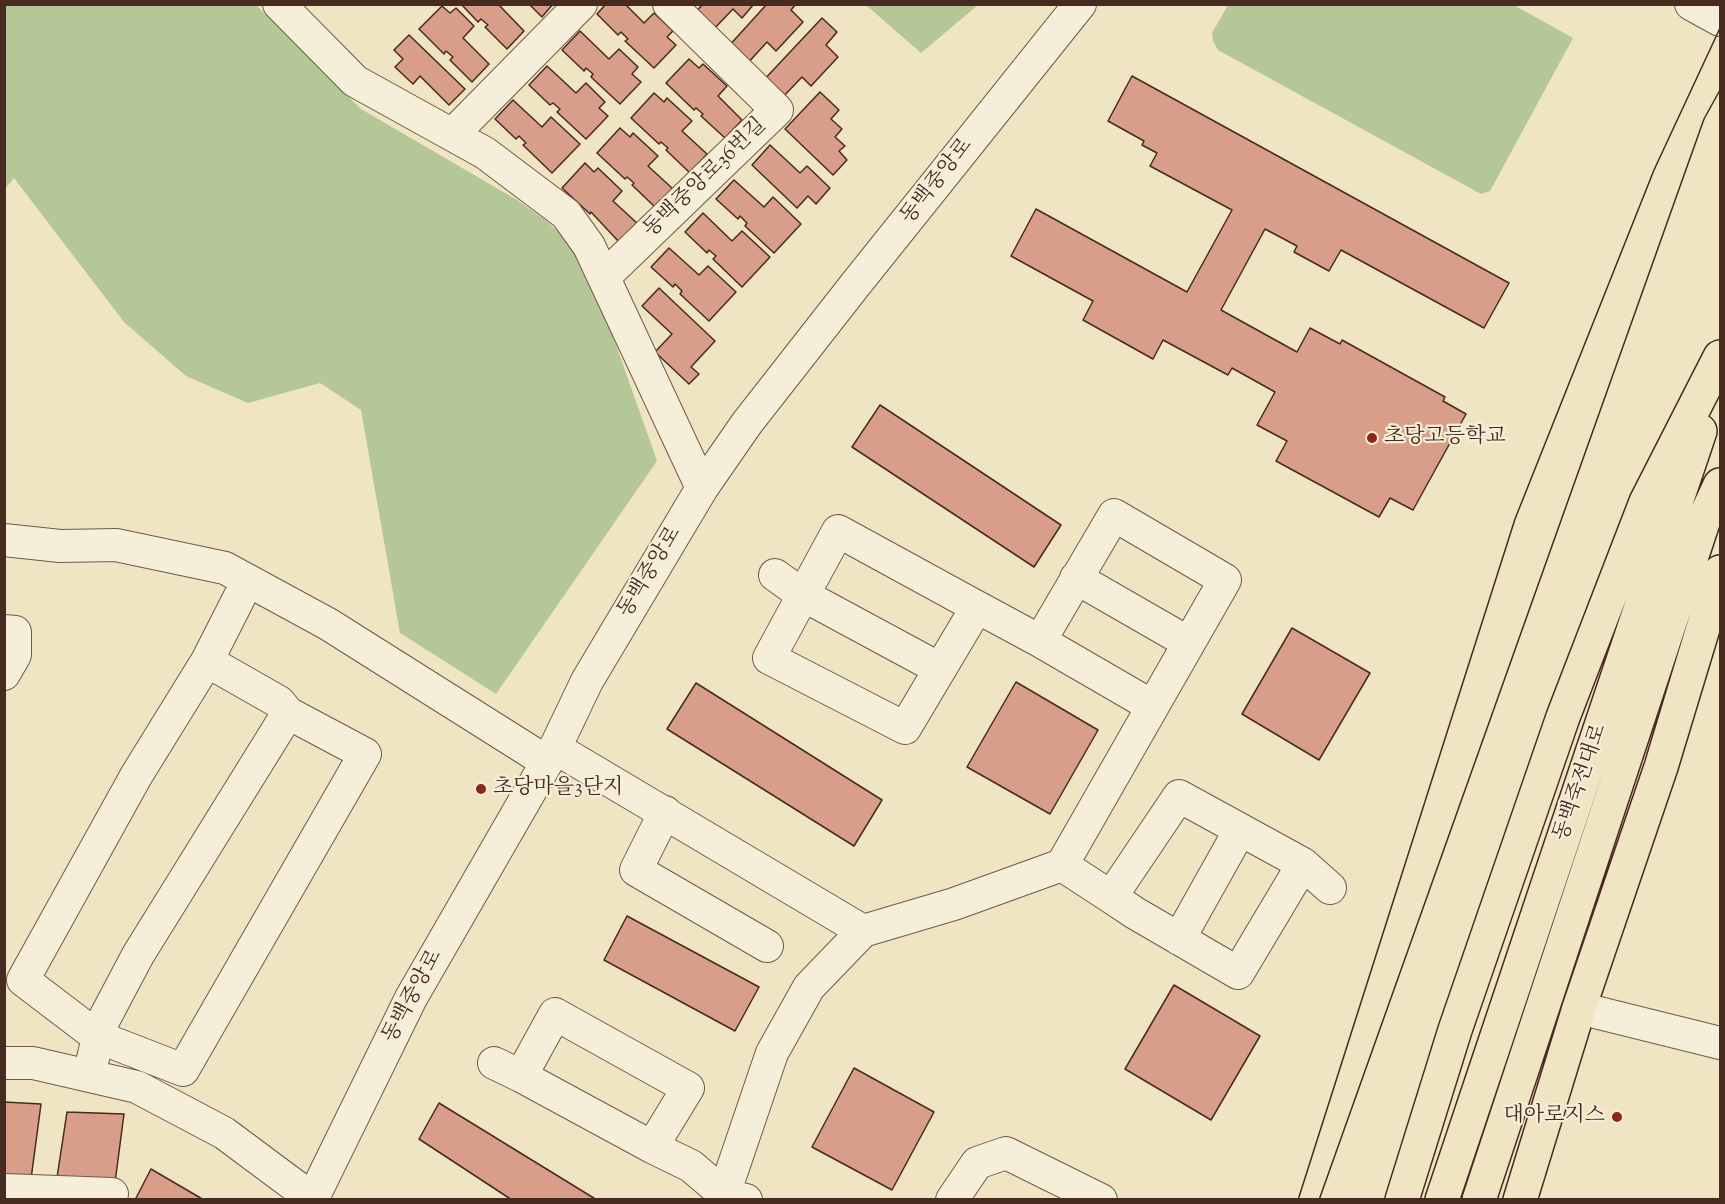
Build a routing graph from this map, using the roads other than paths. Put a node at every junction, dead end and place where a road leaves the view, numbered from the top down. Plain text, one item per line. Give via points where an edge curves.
1 (279, 4) edge
2 (581, 4) edge
3 (669, 4) edge
4 (1080, 4) edge
5 (1691, 4) edge
6 (1720, 20) edge
7 (453, 134) junction
8 (604, 278) junction
9 (1720, 357) edge
10 (1720, 366) edge
11 (1720, 485) edge
12 (702, 488) junction
13 (4, 540) edge
14 (775, 575) dead end
15 (1720, 575) edge
16 (1076, 578) junction
17 (803, 595) junction
18 (239, 598) dead end
19 (977, 607) junction
20 (4, 631) edge
21 (1040, 641) junction
22 (1189, 643) junction
23 (207, 661) junction
24 (940, 669) junction
25 (4, 674) edge
26 (1152, 706) junction
27 (288, 713) junction
28 (551, 755) junction
29 (665, 812) junction
30 (1240, 830) junction
31 (1303, 864) junction
32 (1062, 865) junction
33 (1330, 888) dead end
34 (1111, 897) junction
35 (862, 931) junction
36 (1179, 939) junction
37 (767, 946) dead end
38 (14, 975) edge
39 (1579, 1008) junction
40 (98, 1037) junction
41 (1720, 1043) edge
42 (4, 1063) edge
43 (89, 1076) junction
44 (652, 1148) junction
45 (4, 1190) edge
46 (731, 1198) edge
47 (312, 1199) edge
48 (109, 1200) edge
49 (951, 1200) edge
50 (1101, 1200) edge
51 (1402, 1200) edge
52 (1443, 1200) edge
53 (1479, 1200) edge
54 (1520, 1200) edge

1 - 7 street via 355,81
2 - 7 street
3 - 8 street, 동백중앙로36번길 via 777,110
4 - 12 street, 동백중앙로 via 747,423
5 - 6 street
7 - 8 street via 566,214 589,246
8 - 12 street
9 - 51 main road via 1646,502 1563,717 1459,1018
10 - 52 main road, 동백죽전대로 via 1675,512
11 - 53 main road, 동백죽전대로 via 1703,522
12 - 28 street, 동백중앙로 via 587,681
13 - 28 street via 60,546 116,545 225,568
14 - 17 street
15 - 39 main road via 1661,767
16 - 21 street
16 - 22 street
16 - 22 street via 1114,515 1225,580
17 - 19 street via 838,531
17 - 24 street
17 - 24 street via 769,658 905,728
18 - 23 street
19 - 21 street
19 - 24 street
20 - 25 street via 15,632 15,655
21 - 26 street
22 - 26 street
23 - 27 street via 279,702
23 - 38 street
26 - 32 street
27 - 40 street via 138,955
27 - 40 street via 365,754 248,960 183,1070
28 - 29 street
28 - 47 street, 동백중앙로 via 411,998
29 - 35 street
29 - 37 street via 636,870
30 - 31 street
30 - 34 street via 1179,796
30 - 36 street
31 - 33 street
31 - 36 street via 1238,973
32 - 34 street
32 - 35 street via 954,904
34 - 36 street
35 - 46 street via 809,987 772,1053
38 - 40 street
39 - 41 street
39 - 54 main road
40 - 43 street
42 - 43 street via 33,1063
43 - 47 street via 137,1087 224,1133
44 - 44 street via 688,1088 555,1014 508,1070
44 - 46 street via 691,1166
45 - 48 street via 112,1194
49 - 50 street via 977,1163 1006,1153

